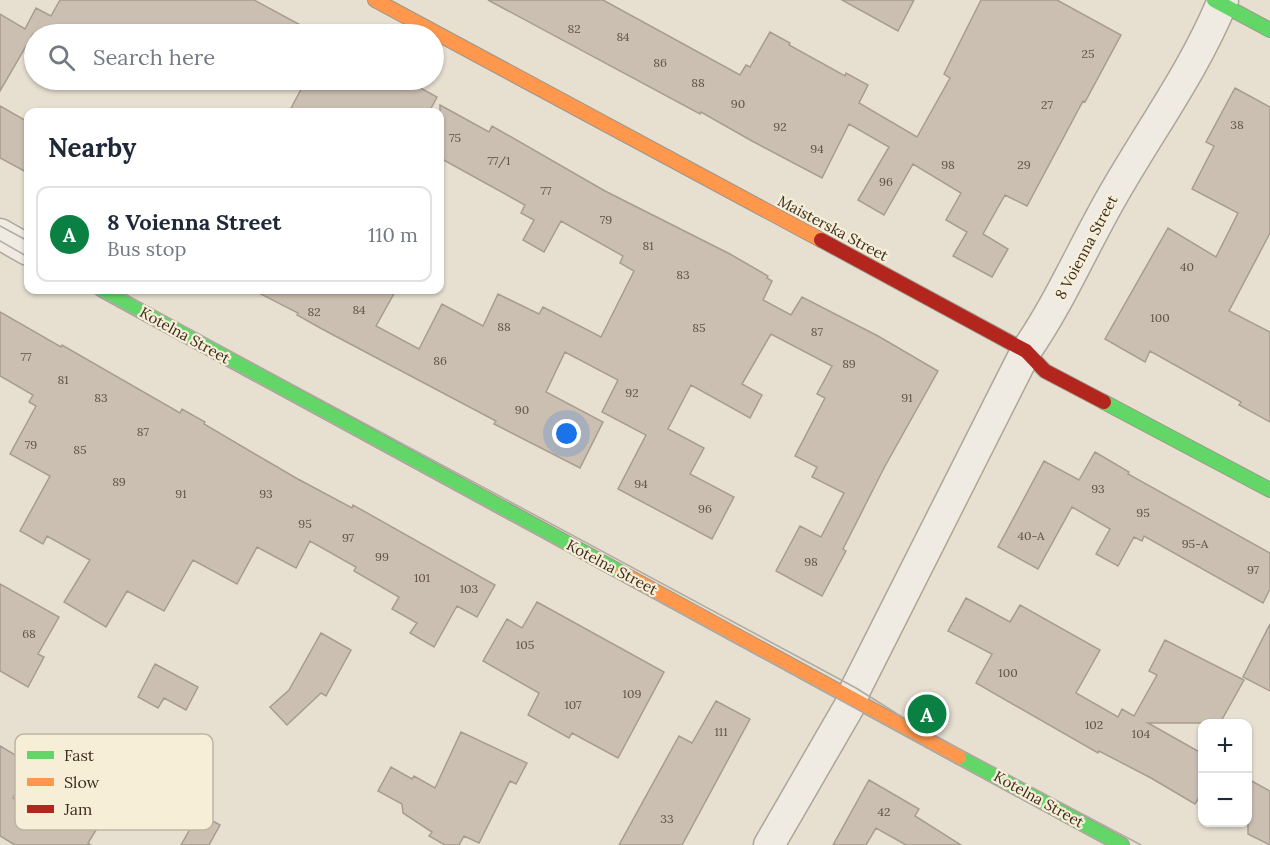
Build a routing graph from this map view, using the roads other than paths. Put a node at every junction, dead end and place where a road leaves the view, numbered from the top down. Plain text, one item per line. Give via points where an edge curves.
1 (375, 0) edge
2 (1220, 1) edge
3 (420, 24) edge
4 (1270, 30) edge
5 (444, 37) edge
6 (0, 234) edge
7 (24, 247) edge
8 (109, 294) edge
9 (1026, 351) junction
10 (1270, 490) edge
11 (852, 698) junction
12 (769, 845) edge
13 (1122, 845) edge

1 - 3 street, Maisterska Street
2 - 4 street
2 - 9 street, 8 Voienna Street via 1205,43 1112,196 1048,320
5 - 9 street, Maisterska Street
6 - 7 street
8 - 11 street, Kotelna Street
9 - 10 street, Maisterska Street via 1045,371
9 - 11 street, 8 Voienna Street
11 - 12 street, 8 Voienna Street
11 - 13 street, Kotelna Street

